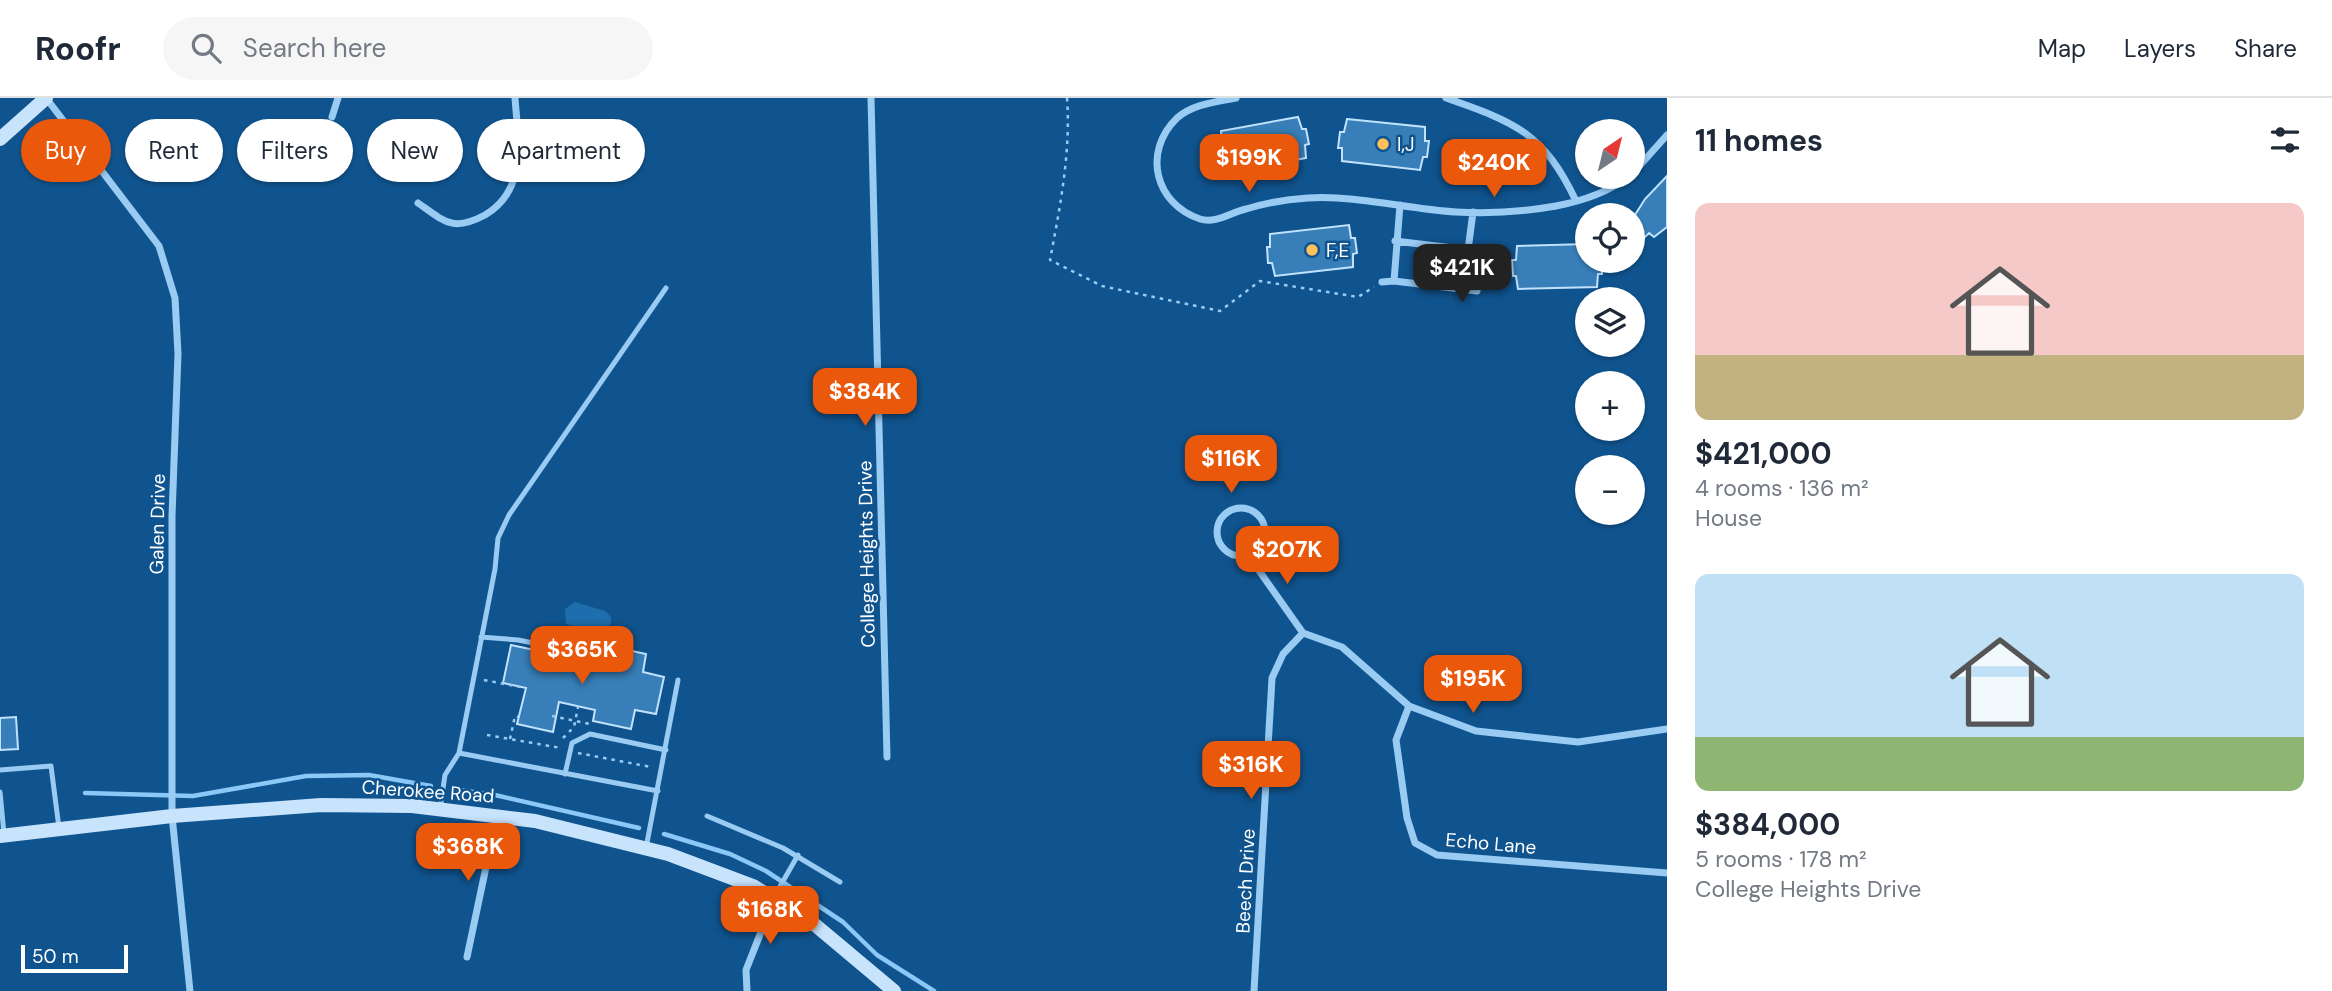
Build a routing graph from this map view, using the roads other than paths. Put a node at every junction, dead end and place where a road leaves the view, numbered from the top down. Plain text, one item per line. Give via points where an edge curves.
1 (46, 98) edge
2 (338, 98) edge
3 (515, 98) edge
4 (871, 98) edge
5 (1236, 98) edge
6 (1446, 98) edge
7 (332, 117) dead end
8 (1667, 135) edge
9 (0, 139) edge
10 (1645, 160) edge
11 (1611, 189) edge
12 (1576, 201) junction
13 (418, 204) dead end
14 (1400, 205) junction
15 (1473, 212) junction
16 (1395, 241) junction
17 (1468, 250) junction
18 (1394, 281) junction
19 (1382, 282) road end
20 (666, 288) dead end
21 (1248, 555) junction
22 (1303, 633) junction
23 (481, 637) junction
24 (600, 656) dead end
25 (678, 680) dead end
26 (1409, 706) junction
27 (1667, 729) edge
28 (666, 750) junction
29 (459, 753) junction
30 (887, 757) dead end
31 (0, 770) edge
32 (565, 774) junction
33 (658, 791) junction
34 (0, 792) edge
35 (440, 809) junction
36 (497, 814) junction
37 (172, 816) junction
38 (707, 816) dead end
39 (60, 831) junction
40 (2, 836) edge
41 (646, 848) junction
42 (798, 855) junction
43 (1667, 873) edge
44 (840, 882) dead end
45 (774, 897) junction
46 (467, 957) dead end
47 (190, 991) edge
48 (747, 991) edge
49 (894, 991) edge
50 (1254, 991) edge

1 - 9 main road
1 - 37 street, Galen Drive via 159,246 175,298
2 - 7 street
3 - 13 street via 519,154 512,189 503,203 465,225 449,224
4 - 30 street, College Heights Drive
5 - 14 street via 1201,104 1177,118 1159,148 1155,167 1164,193 1201,219 1308,198
6 - 12 street via 1514,125 1542,146 1555,160
8 - 10 street
11 - 12 street
12 - 15 street via 1522,211
14 - 15 street
14 - 16 street
15 - 17 street
16 - 17 street
16 - 18 street
17 - 18 street via 1478,251 1477,291
18 - 19 street
20 - 23 lane via 509,515 498,538
21 - 21 street via 1262,544 1264,526 1253,511 1235,509 1220,520 1218,538 1229,553
21 - 22 street
22 - 26 street via 1342,647
22 - 50 street, Beech Drive via 1283,654 1272,678
23 - 24 lane
23 - 29 lane
25 - 28 lane
26 - 27 street via 1476,731 1578,742
26 - 43 street, Echo Lane via 1396,740 1415,843 1437,855
28 - 32 lane via 590,734 572,743
28 - 33 lane
29 - 32 lane
29 - 35 lane via 444,775
31 - 39 lane via 51,766
32 - 33 lane
33 - 41 lane
34 - 40 lane
35 - 36 main road, Cherokee Road
35 - 37 main road, Cherokee Road via 321,805
36 - 41 main road, Cherokee Road
36 - 46 street
37 - 39 main road, Cherokee Road
37 - 47 street, Galen Drive
38 - 42 lane
39 - 40 main road, Cherokee Road
41 - 45 main road, Cherokee Road via 709,868
42 - 44 lane
42 - 45 lane
45 - 48 street via 746,970
45 - 49 main road, Cherokee Road

